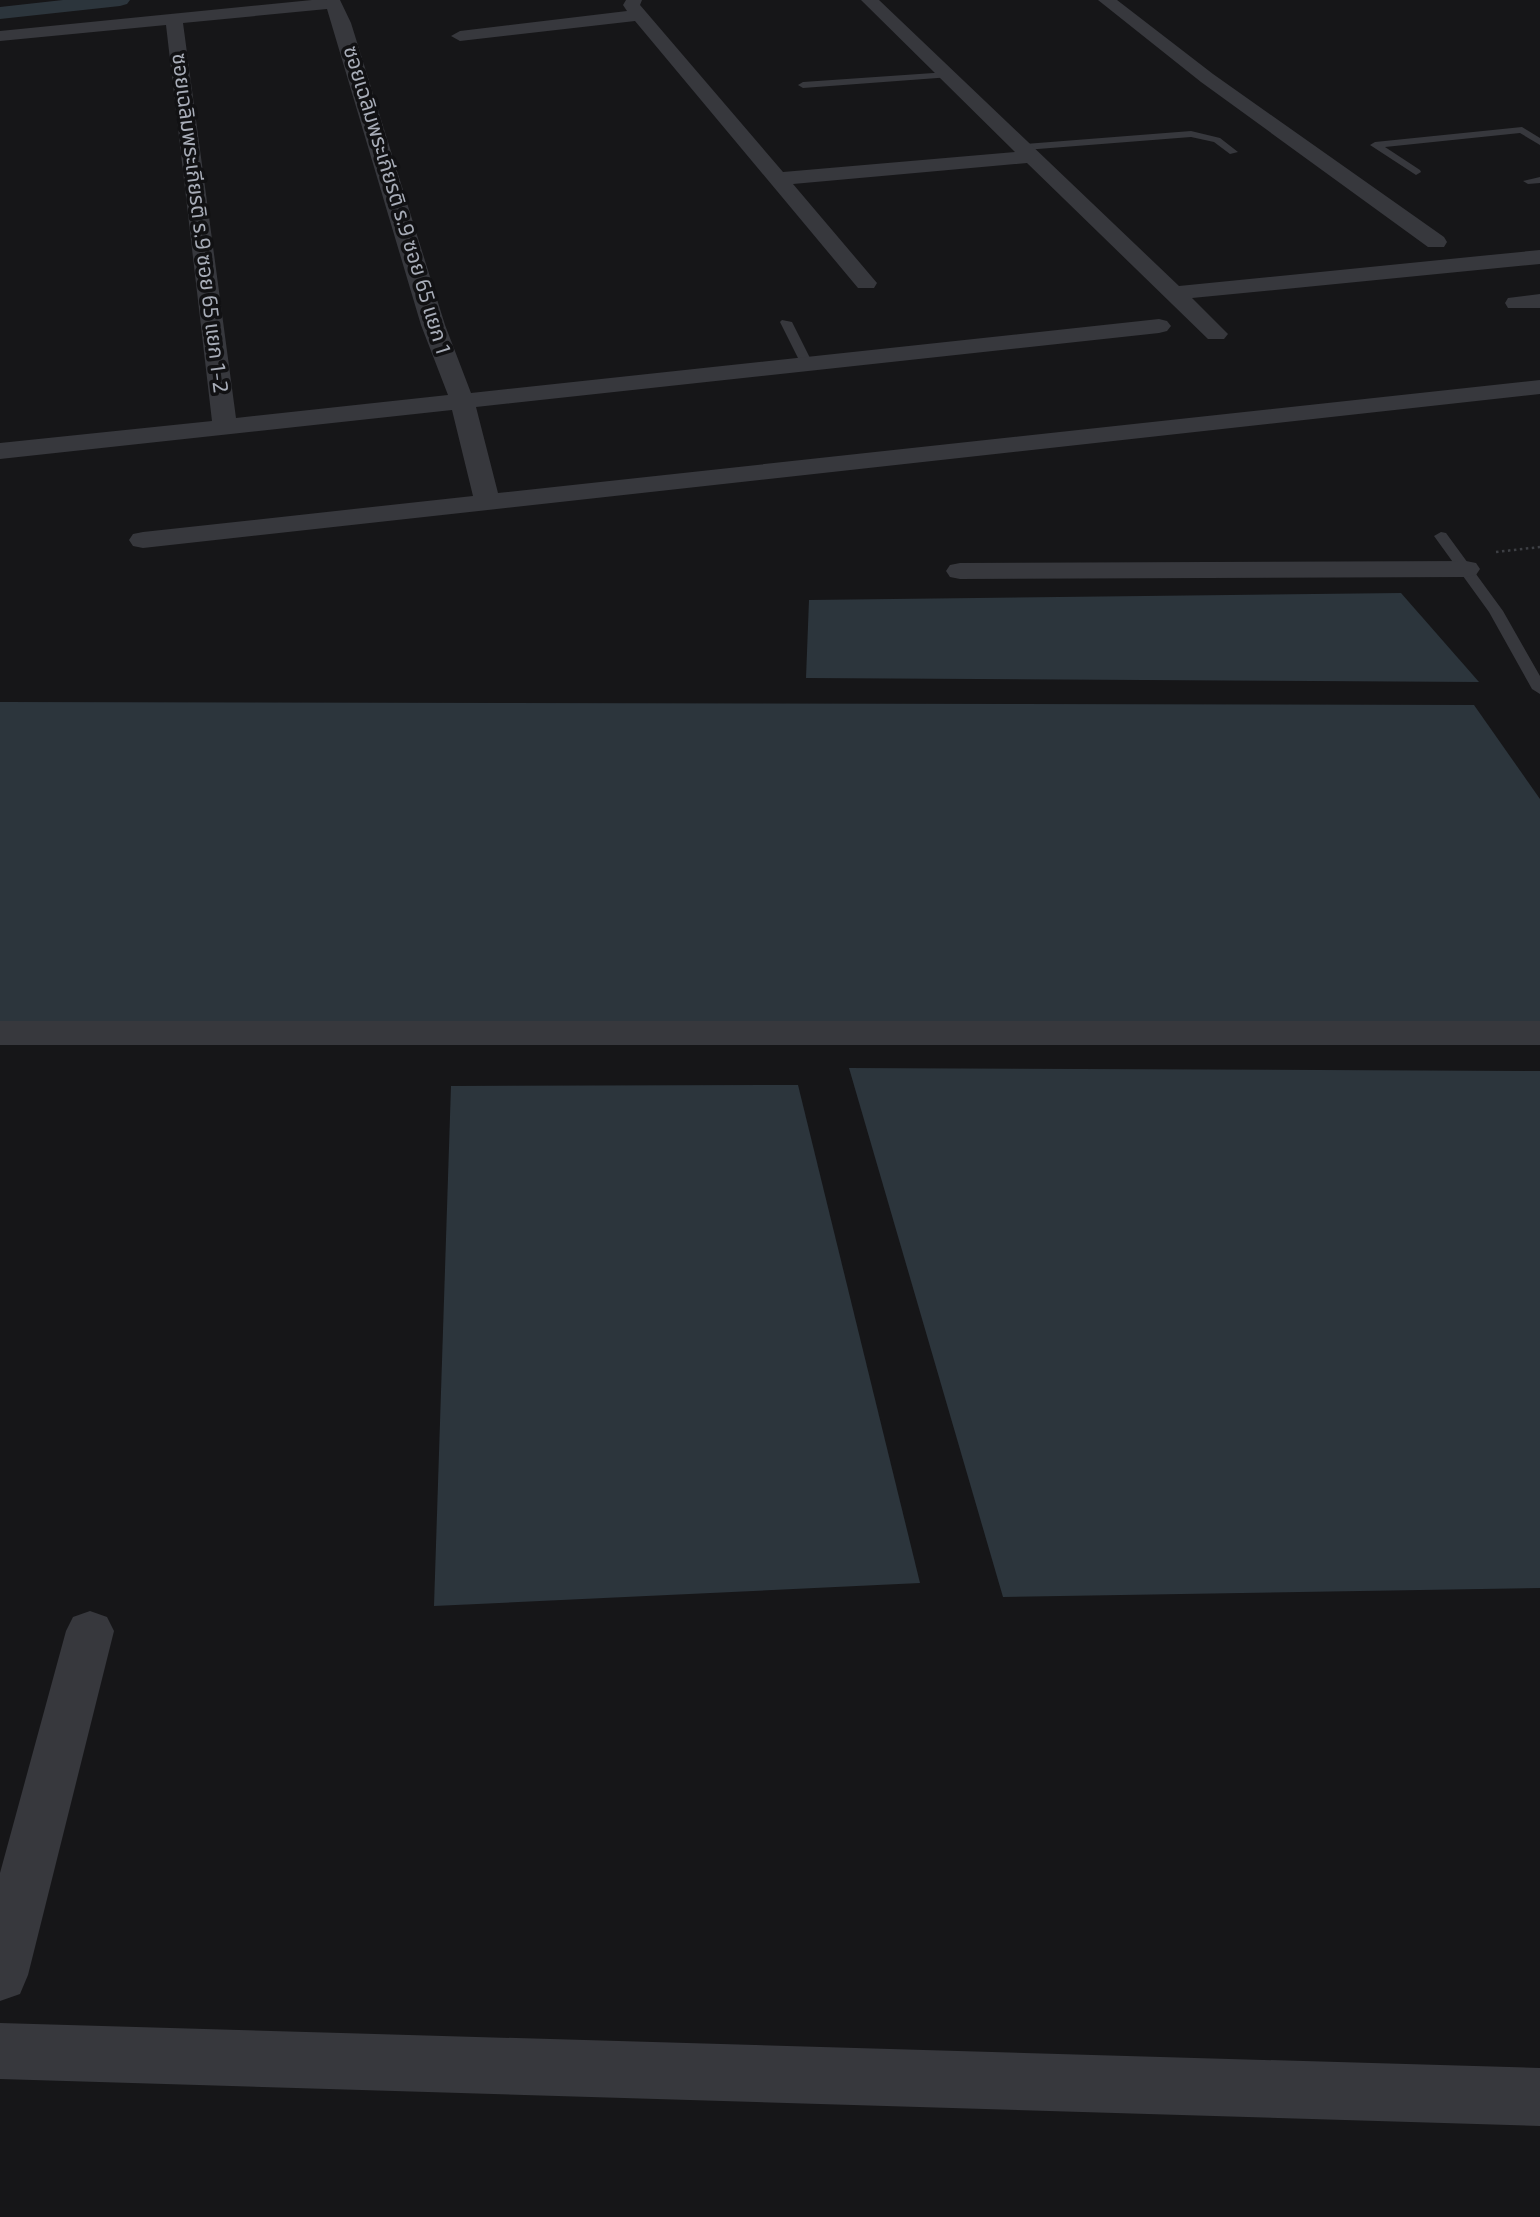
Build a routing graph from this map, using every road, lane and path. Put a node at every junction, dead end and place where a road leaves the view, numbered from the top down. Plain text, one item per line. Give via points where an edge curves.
1 (869, 0) edge
2 (1106, 0) edge
3 (333, 1) edge
4 (636, 8) edge
5 (174, 19) junction
6 (0, 36) edge
7 (460, 36) dead end
8 (948, 75) junction
9 (803, 85) dead end
10 (1540, 142) edge
11 (1029, 152) junction
12 (1233, 152) dead end
13 (1416, 172) dead end
14 (777, 179) junction
15 (1540, 180) edge
16 (1528, 181) dead end
17 (1436, 242) dead end
18 (1540, 257) edge
19 (866, 283) dead end
20 (1175, 293) junction
21 (1540, 301) edge
22 (1516, 303) dead end
23 (786, 322) dead end
24 (1159, 326) dead end
25 (1216, 334) dead end
26 (807, 364) junction
27 (1540, 387) edge
28 (462, 401) junction
29 (225, 426) junction
30 (0, 451) edge
31 (487, 500) junction
32 (1441, 536) dead end
33 (143, 540) dead end
34 (1466, 569) junction
35 (960, 570) dead end
36 (1540, 689) edge
37 (1540, 1032) edge
38 (0, 1033) edge
39 (90, 1630) dead end
40 (0, 1975) edge
41 (0, 2051) edge
42 (1540, 2097) edge

1 - 8 street
2 - 17 street
3 - 5 street
3 - 28 street, ซอยเฉลิมพระเกียรติ ร.9 ซอย 65 แยก 1 via 433,325
4 - 7 street
4 - 14 street
5 - 6 street
5 - 29 street, ซอยเฉลิมพระเกียรติ ร.9 ซอย 65 แยก 1-2
8 - 9 lane
8 - 11 street
10 - 13 lane via 1522,130 1375,145
11 - 12 lane via 1192,134 1217,141
11 - 14 street
11 - 20 street
14 - 19 street
15 - 16 lane
18 - 20 street
20 - 25 street
21 - 22 street
23 - 26 lane
24 - 26 street
26 - 28 street
27 - 31 street
28 - 29 street
28 - 31 street, ซอยเฉลิมพระเกียรติ ร.9 ซอย 65 แยก 1
29 - 30 street
31 - 33 street
32 - 34 lane
34 - 35 street
34 - 36 lane
37 - 38 street
39 - 40 street
41 - 42 street

